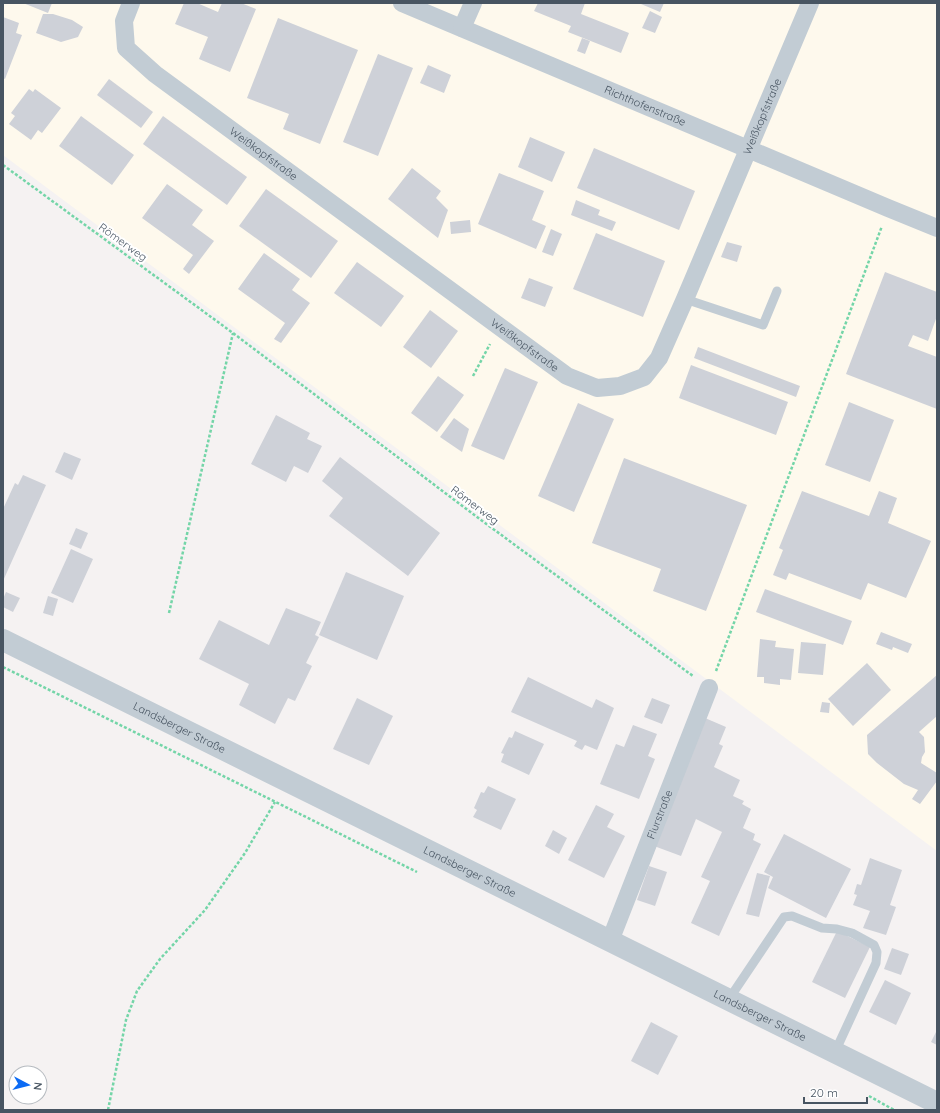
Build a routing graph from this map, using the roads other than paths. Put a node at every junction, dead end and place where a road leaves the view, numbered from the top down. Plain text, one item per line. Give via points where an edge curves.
1 (131, 3) edge
2 (402, 3) edge
3 (473, 3) edge
4 (810, 3) edge
5 (462, 28) junction
6 (749, 150) junction
7 (937, 228) edge
8 (777, 291) dead end
9 (685, 299) junction
10 (3, 640) edge
11 (709, 688) road end
12 (610, 942) junction
13 (729, 999) junction
14 (835, 1052) junction
15 (937, 1103) edge

1 - 9 street, Weißkopfstraße via 124,21 126,48 155,74 567,376 596,388 620,386 644,377 659,358
2 - 5 street, Richthofenstraße
3 - 5 street
4 - 6 street, Weißkopfstraße
5 - 6 street, Richthofenstraße
6 - 7 street, Richthofenstraße
6 - 9 street, Weißkopfstraße
8 - 9 lane via 763,324
10 - 12 street, Landsberger Straße
11 - 12 street, Flurstraße
12 - 13 street, Landsberger Straße
13 - 14 street, Landsberger Straße
13 - 14 lane via 784,916 792,916 822,928 852,933 874,945 877,952 876,963
14 - 15 street, Landsberger Straße

